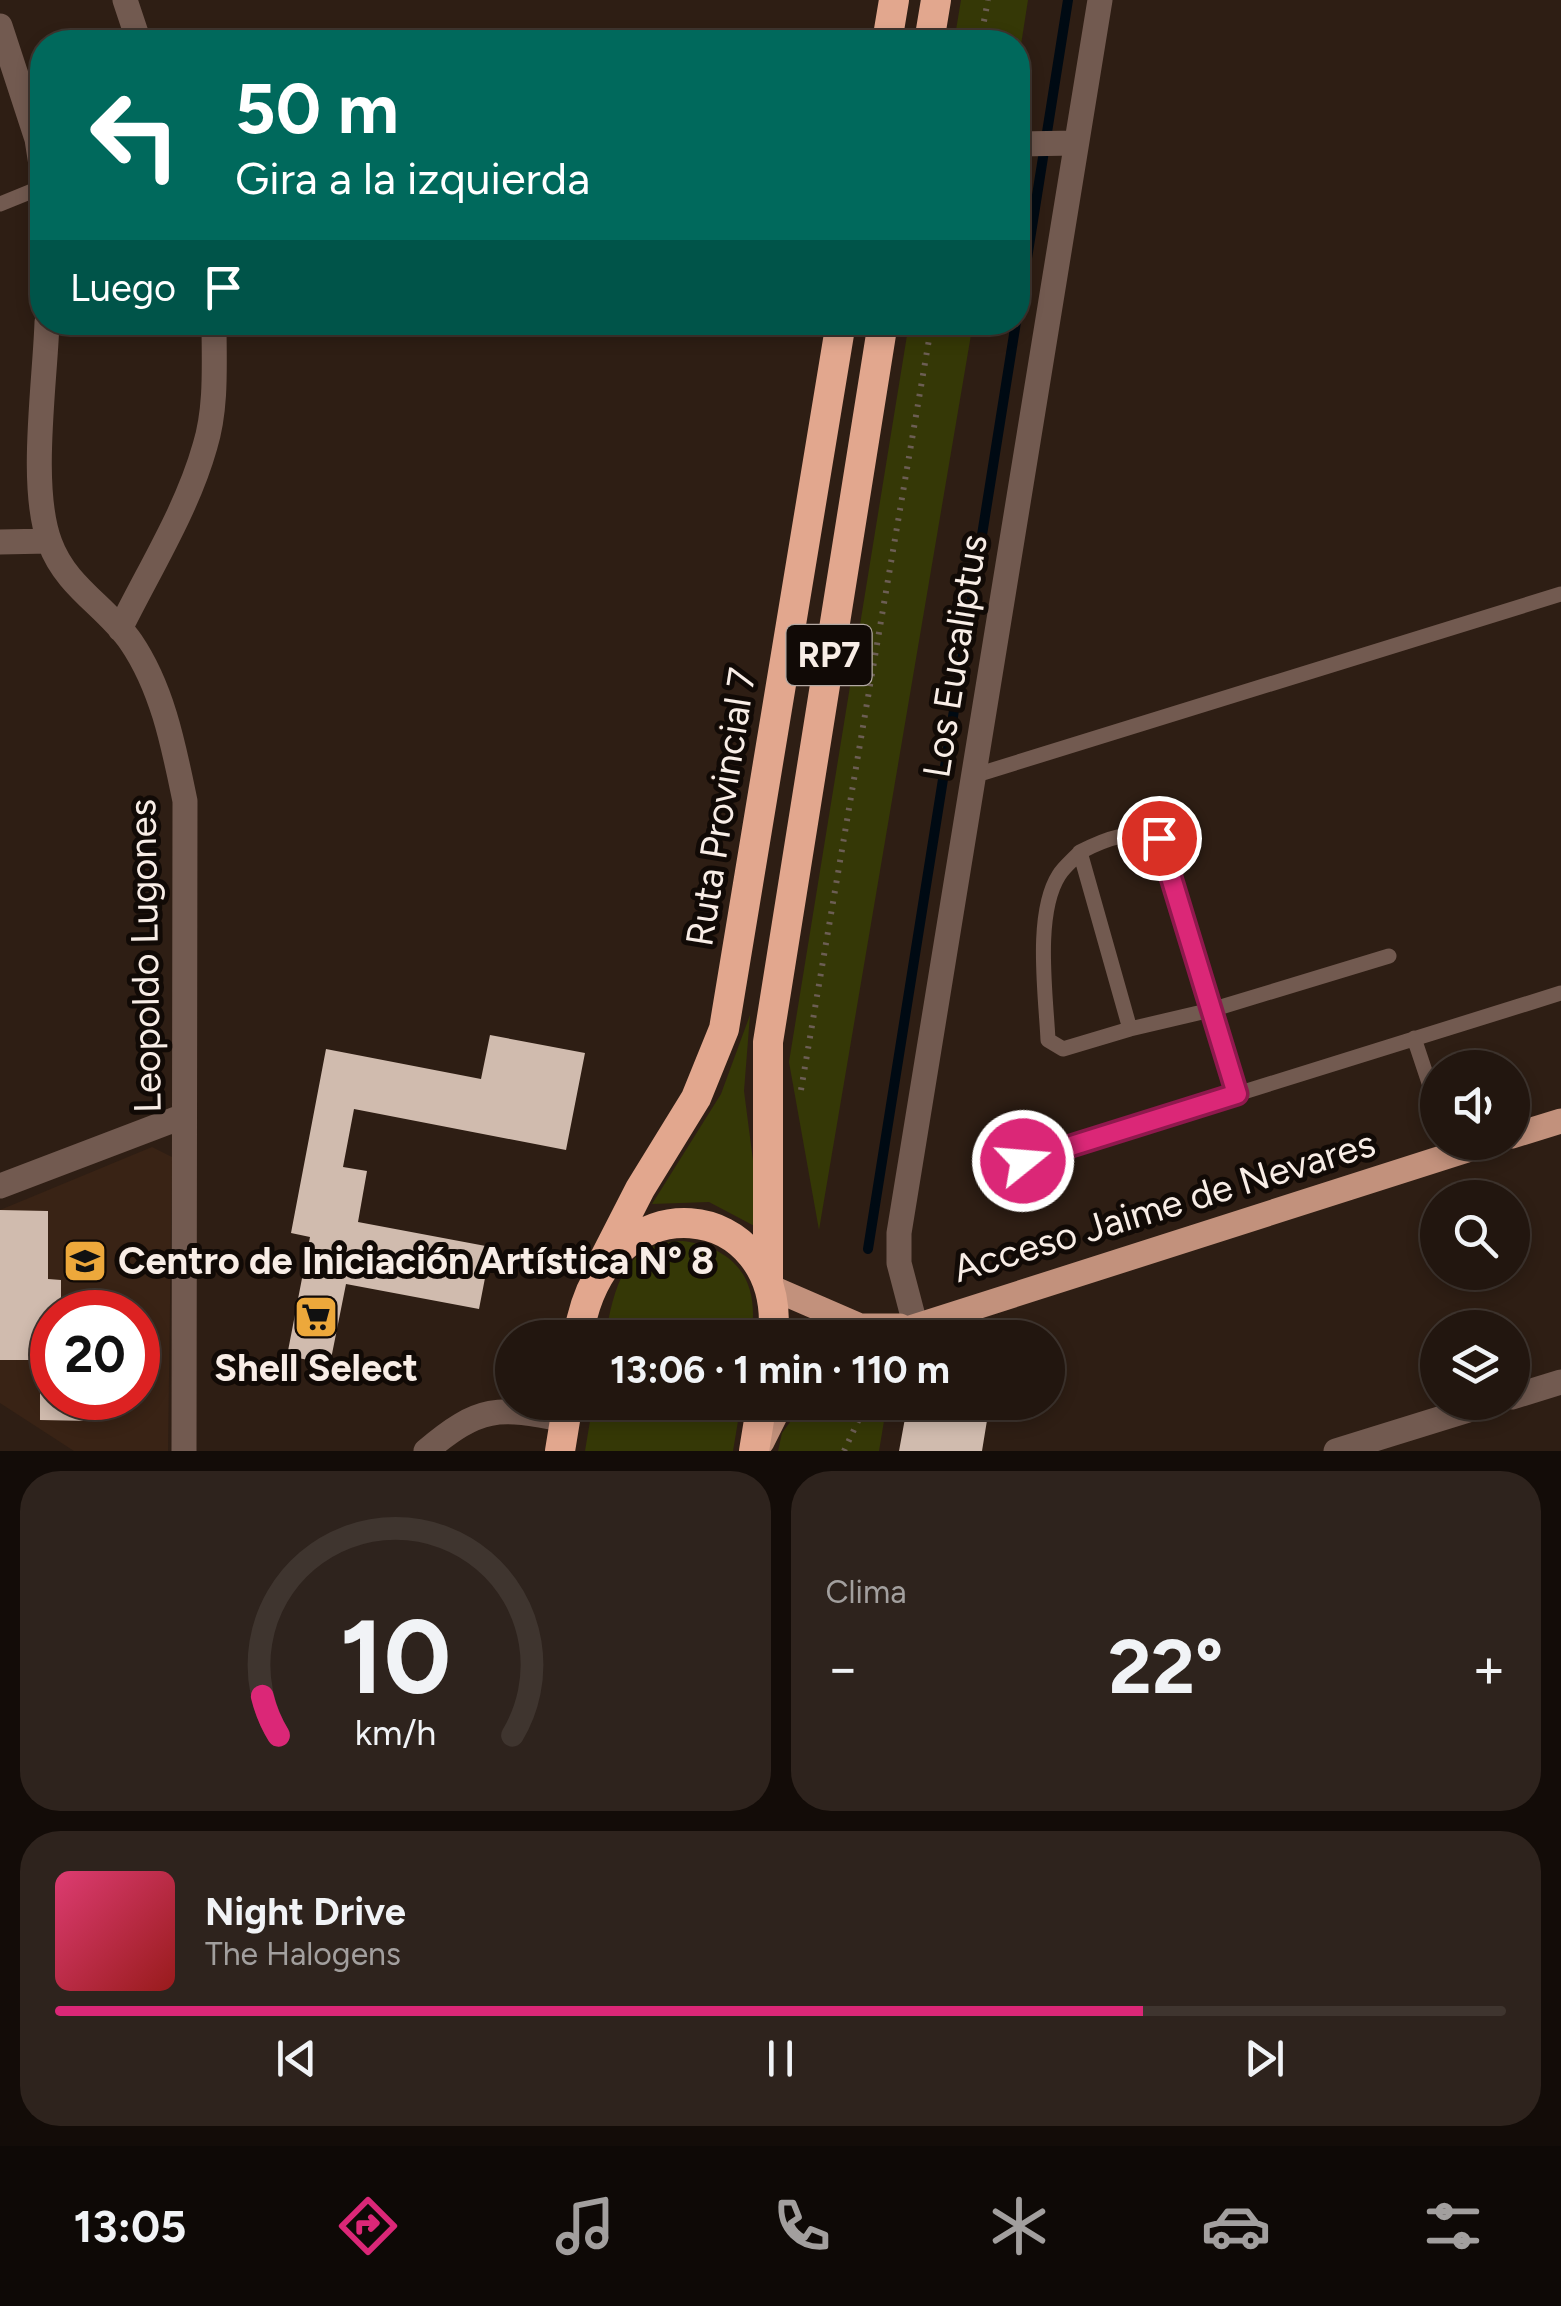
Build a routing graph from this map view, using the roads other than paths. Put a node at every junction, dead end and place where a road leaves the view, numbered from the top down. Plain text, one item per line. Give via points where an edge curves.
1 (125, 0) edge
2 (894, 0) edge
3 (936, 0) edge
4 (1100, 0) edge
5 (0, 26) edge
6 (134, 30) edge
7 (888, 30) edge
8 (931, 30) edge
9 (30, 130) edge
10 (1046, 144) edge
11 (30, 191) edge
12 (0, 204) edge
13 (1030, 283) edge
14 (47, 335) edge
15 (214, 335) edge
16 (839, 335) edge
17 (882, 335) edge
18 (1024, 335) edge
19 (49, 541) junction
20 (0, 542) edge
21 (1561, 594) edge
22 (120, 628) junction
23 (973, 776) junction
24 (1080, 852) junction
25 (1389, 956) dead end
26 (1561, 992) edge
27 (1211, 1010) junction
28 (1130, 1029) junction
29 (1414, 1038) junction
30 (1420, 1056) edge
31 (1237, 1094) junction
32 (184, 1116) junction
33 (1561, 1120) edge
34 (1530, 1130) edge
35 (1420, 1159) edge
36 (987, 1172) dead end
37 (0, 1186) edge
38 (596, 1275) junction
39 (769, 1284) junction
40 (583, 1320) edge
41 (771, 1320) edge
42 (847, 1320) edge
43 (914, 1320) edge
44 (927, 1320) edge
45 (1561, 1382) edge
46 (1530, 1391) edge
47 (495, 1410) edge
48 (565, 1420) edge
49 (760, 1420) edge
50 (772, 1420) edge
51 (1455, 1420) edge
52 (1413, 1439) edge
53 (184, 1451) edge
54 (426, 1451) edge
55 (560, 1451) edge
56 (756, 1451) edge
57 (1336, 1451) edge

1 - 6 street
2 - 7 highway
3 - 8 highway
4 - 10 street, Los Eucaliptus
5 - 9 street
10 - 13 street, Los Eucaliptus
11 - 12 lane
14 - 19 street, Leopoldo Lugones via 41,488
15 - 22 street via 206,444
16 - 38 highway, Ruta Provincial 7 / RP7 via 724,1029 702,1086
17 - 39 highway, RP7 via 768,1042
18 - 23 street, Los Eucaliptus
19 - 20 street
19 - 22 street, Leopoldo Lugones via 71,581
21 - 23 lane
22 - 32 street, Leopoldo Lugones via 159,702 184,801
23 - 43 street, Los Eucaliptus via 899,1233 899,1263
24 - 27 lane via 1139,832 1159,838
24 - 28 lane
24 - 28 lane via 1058,875 1050,898 1044,958 1048,1040 1062,1049
25 - 27 lane
26 - 29 lane
27 - 28 lane
27 - 31 lane
29 - 30 lane
29 - 31 lane
31 - 36 lane
32 - 37 street
32 - 53 street, Leopoldo Lugones
33 - 34 main road
35 - 44 main road, Acceso Jaime de Nevares
38 - 39 highway, RP7 via 635,1235 676,1223 730,1238 752,1256
38 - 40 highway, RP7
39 - 41 highway, RP7
39 - 42 main road, Acceso Jaime de Nevares
45 - 46 street
47 - 54 street via 465,1420
48 - 55 highway
49 - 56 highway
50 - 56 main road
51 - 52 street
52 - 57 street

